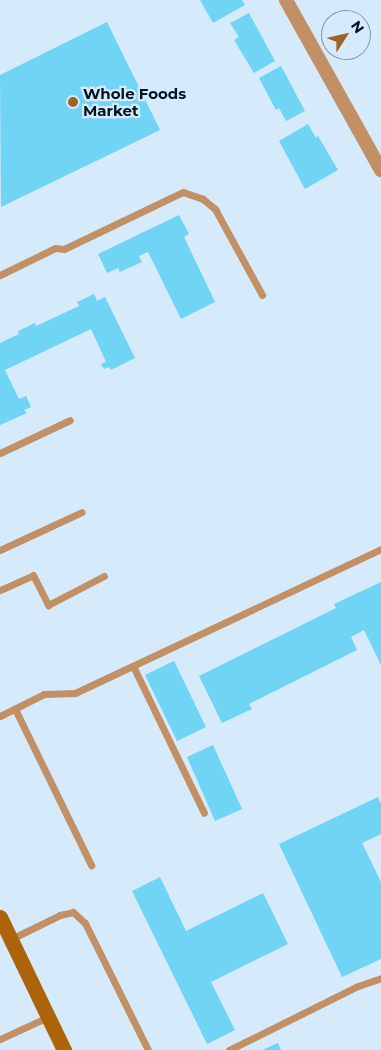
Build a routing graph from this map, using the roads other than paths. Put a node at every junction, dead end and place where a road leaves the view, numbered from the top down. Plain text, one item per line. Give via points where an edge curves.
1 (286, 0) edge
2 (381, 170) edge
3 (0, 276) edge
4 (262, 295) dead end
5 (70, 420) dead end
6 (0, 453) edge
7 (82, 512) dead end
8 (381, 549) edge
9 (0, 550) edge
10 (104, 576) dead end
11 (0, 590) edge
12 (133, 666) junction
13 (15, 709) junction
14 (0, 716) edge
15 (204, 813) dead end
16 (91, 865) dead end
17 (0, 917) edge
18 (11, 940) junction
19 (381, 978) edge
20 (48, 1017) junction
21 (0, 1040) edge
22 (64, 1050) edge
23 (148, 1050) edge
24 (229, 1050) edge

1 - 2 street
3 - 4 lane via 55,248 64,248 183,192 204,200 214,209
5 - 6 lane
7 - 9 lane
8 - 12 lane
10 - 11 lane via 48,604 33,575
12 - 13 lane via 75,693 44,694
12 - 15 lane
13 - 14 lane
13 - 16 lane
17 - 18 street
18 - 20 street
18 - 23 lane via 60,915 73,912 86,923
19 - 24 lane via 358,986
20 - 21 lane
20 - 22 street

